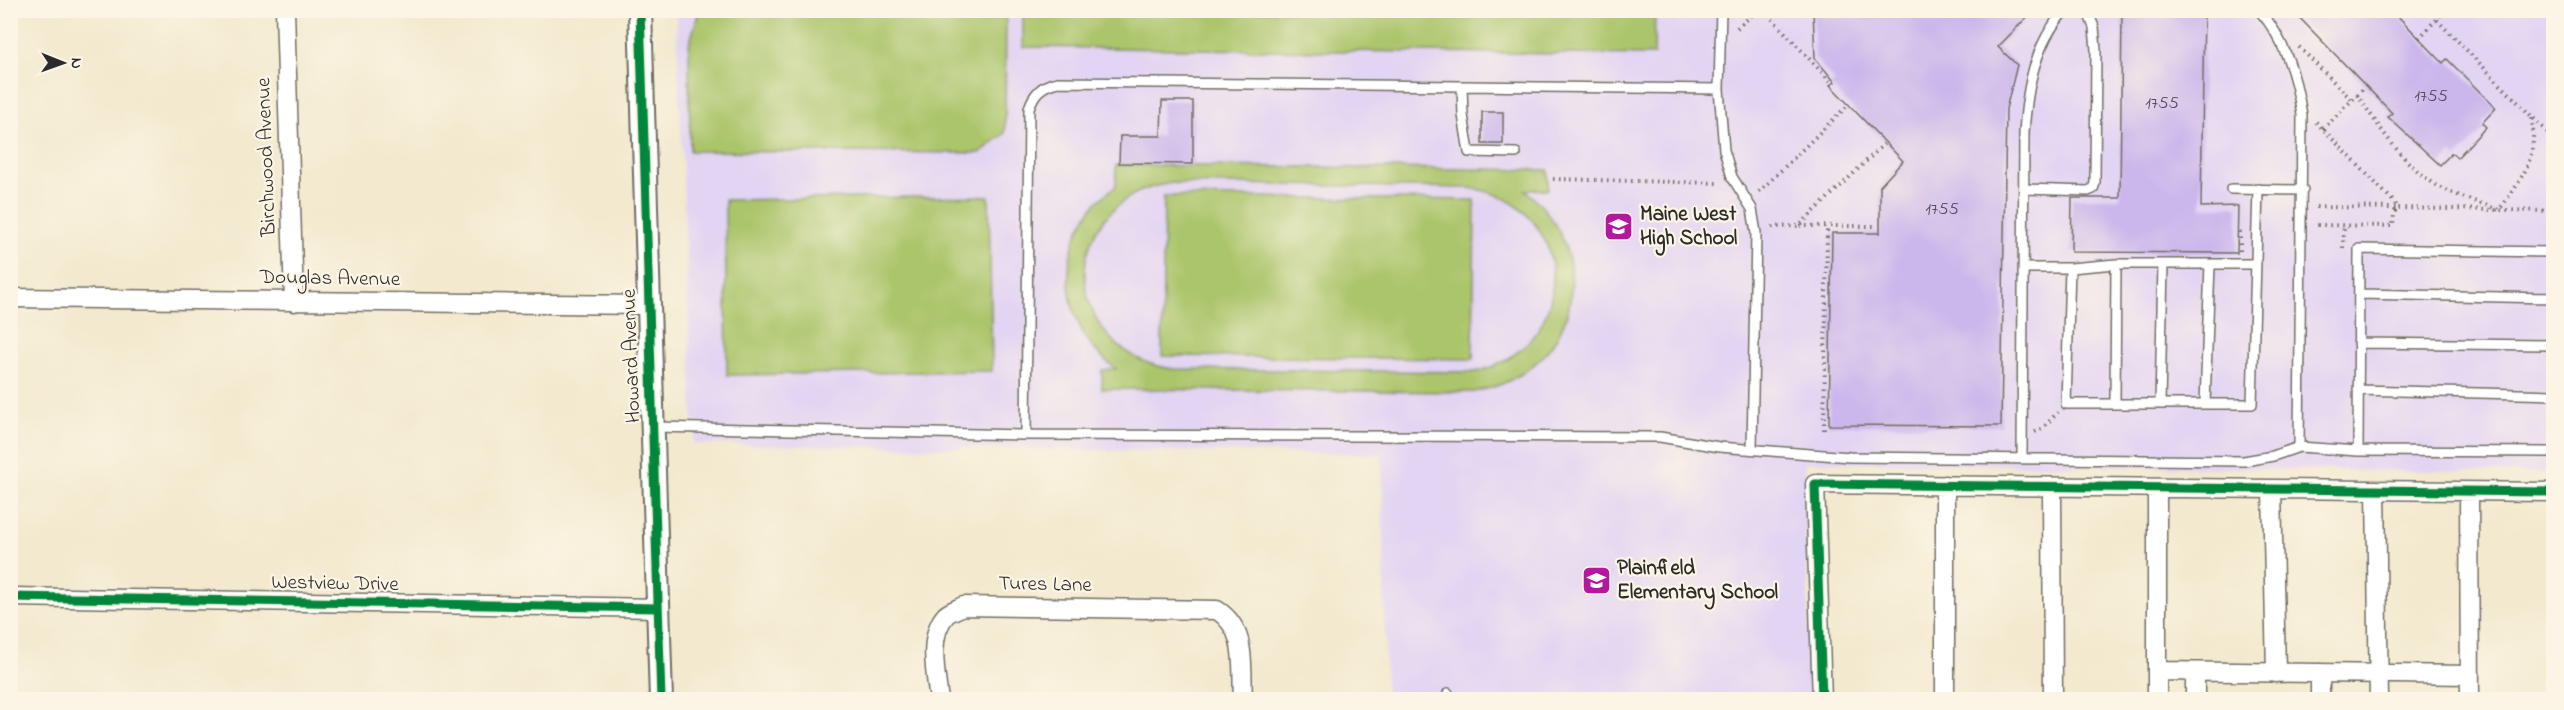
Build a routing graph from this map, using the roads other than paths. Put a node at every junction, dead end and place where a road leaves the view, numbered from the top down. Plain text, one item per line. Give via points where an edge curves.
1 (285, 10) edge
2 (640, 10) edge
3 (1721, 10) edge
4 (2065, 10) edge
5 (2087, 10) edge
6 (2259, 10) edge
7 (1462, 86) junction
8 (1719, 89) junction
9 (1516, 153) dead end
10 (2024, 189) junction
11 (2231, 189) dead end
12 (2258, 189) junction
13 (2303, 190) junction
14 (2553, 252) edge
15 (2115, 264) junction
16 (2163, 264) junction
17 (2210, 264) junction
18 (2256, 264) junction
19 (2024, 268) junction
20 (2070, 268) junction
21 (2359, 294) junction
22 (10, 298) edge
23 (2553, 298) edge
24 (294, 302) junction
25 (649, 305) junction
26 (2358, 343) junction
27 (2553, 345) edge
28 (2358, 390) junction
29 (2553, 394) edge
30 (2115, 404) junction
31 (2160, 404) junction
32 (2205, 404) junction
33 (652, 427) junction
34 (1026, 435) junction
35 (2299, 447) junction
36 (1752, 449) junction
37 (2358, 451) junction
38 (2553, 452) edge
39 (2022, 457) junction
40 (1945, 485) junction
41 (2052, 487) junction
42 (2157, 488) junction
43 (2272, 489) junction
44 (2376, 490) junction
45 (2469, 492) junction
46 (2553, 492) edge
47 (10, 597) edge
48 (658, 608) junction
49 (2157, 671) junction
50 (2195, 672) junction
51 (2276, 673) junction
52 (2320, 673) junction
53 (2379, 674) junction
54 (2470, 675) junction
55 (661, 699) edge
56 (939, 699) edge
57 (1243, 699) edge
58 (1822, 699) edge
59 (1945, 699) edge
60 (2053, 699) edge
61 (2157, 699) edge
62 (2195, 699) edge
63 (2320, 699) edge
64 (2379, 699) edge
65 (2470, 699) edge

1 - 24 street, Birchwood Avenue
2 - 25 street, Howard Avenue
3 - 8 lane
4 - 10 lane via 2044,40 2032,70 2024,122
5 - 10 lane via 2094,27 2096,50 2093,189
6 - 13 lane via 2284,47 2298,91
7 - 8 lane
7 - 9 lane via 1469,152
7 - 34 lane via 1058,82 1038,91 1032,98 1028,117
8 - 36 lane via 1724,150 1732,177 1755,219
10 - 19 lane
11 - 12 lane
12 - 13 lane
12 - 18 lane
13 - 35 lane
14 - 21 lane via 2359,249
15 - 16 lane
15 - 20 lane
15 - 30 lane
16 - 17 lane
16 - 31 lane
17 - 18 lane
17 - 32 lane
18 - 32 lane via 2252,404
19 - 20 lane
19 - 39 lane
20 - 30 lane via 2066,404
21 - 23 lane
21 - 26 lane
22 - 24 street, Douglas Avenue
24 - 25 street, Douglas Avenue
25 - 33 street, Howard Avenue
26 - 27 lane
26 - 28 lane
28 - 29 lane
28 - 37 lane
30 - 31 lane
31 - 32 lane
33 - 34 lane
33 - 48 street, Howard Avenue
34 - 36 lane via 1660,437
35 - 37 lane
35 - 39 lane via 2244,461
36 - 39 lane via 1850,457
37 - 38 lane
40 - 41 street
40 - 58 street via 1815,484
40 - 59 street
41 - 42 street
41 - 60 street
42 - 43 street
42 - 49 street
43 - 44 street
43 - 51 street
44 - 45 street
44 - 53 street
45 - 46 street
45 - 54 street
47 - 48 street, Westview Drive
48 - 55 street, Howard Avenue
49 - 50 street
49 - 61 street
50 - 51 street
50 - 62 street
51 - 52 street
52 - 53 street
52 - 63 street
53 - 54 street
53 - 64 street
54 - 65 street
56 - 57 street, Tures Lane via 937,634 946,615 963,606 1217,610 1230,619 1240,642

